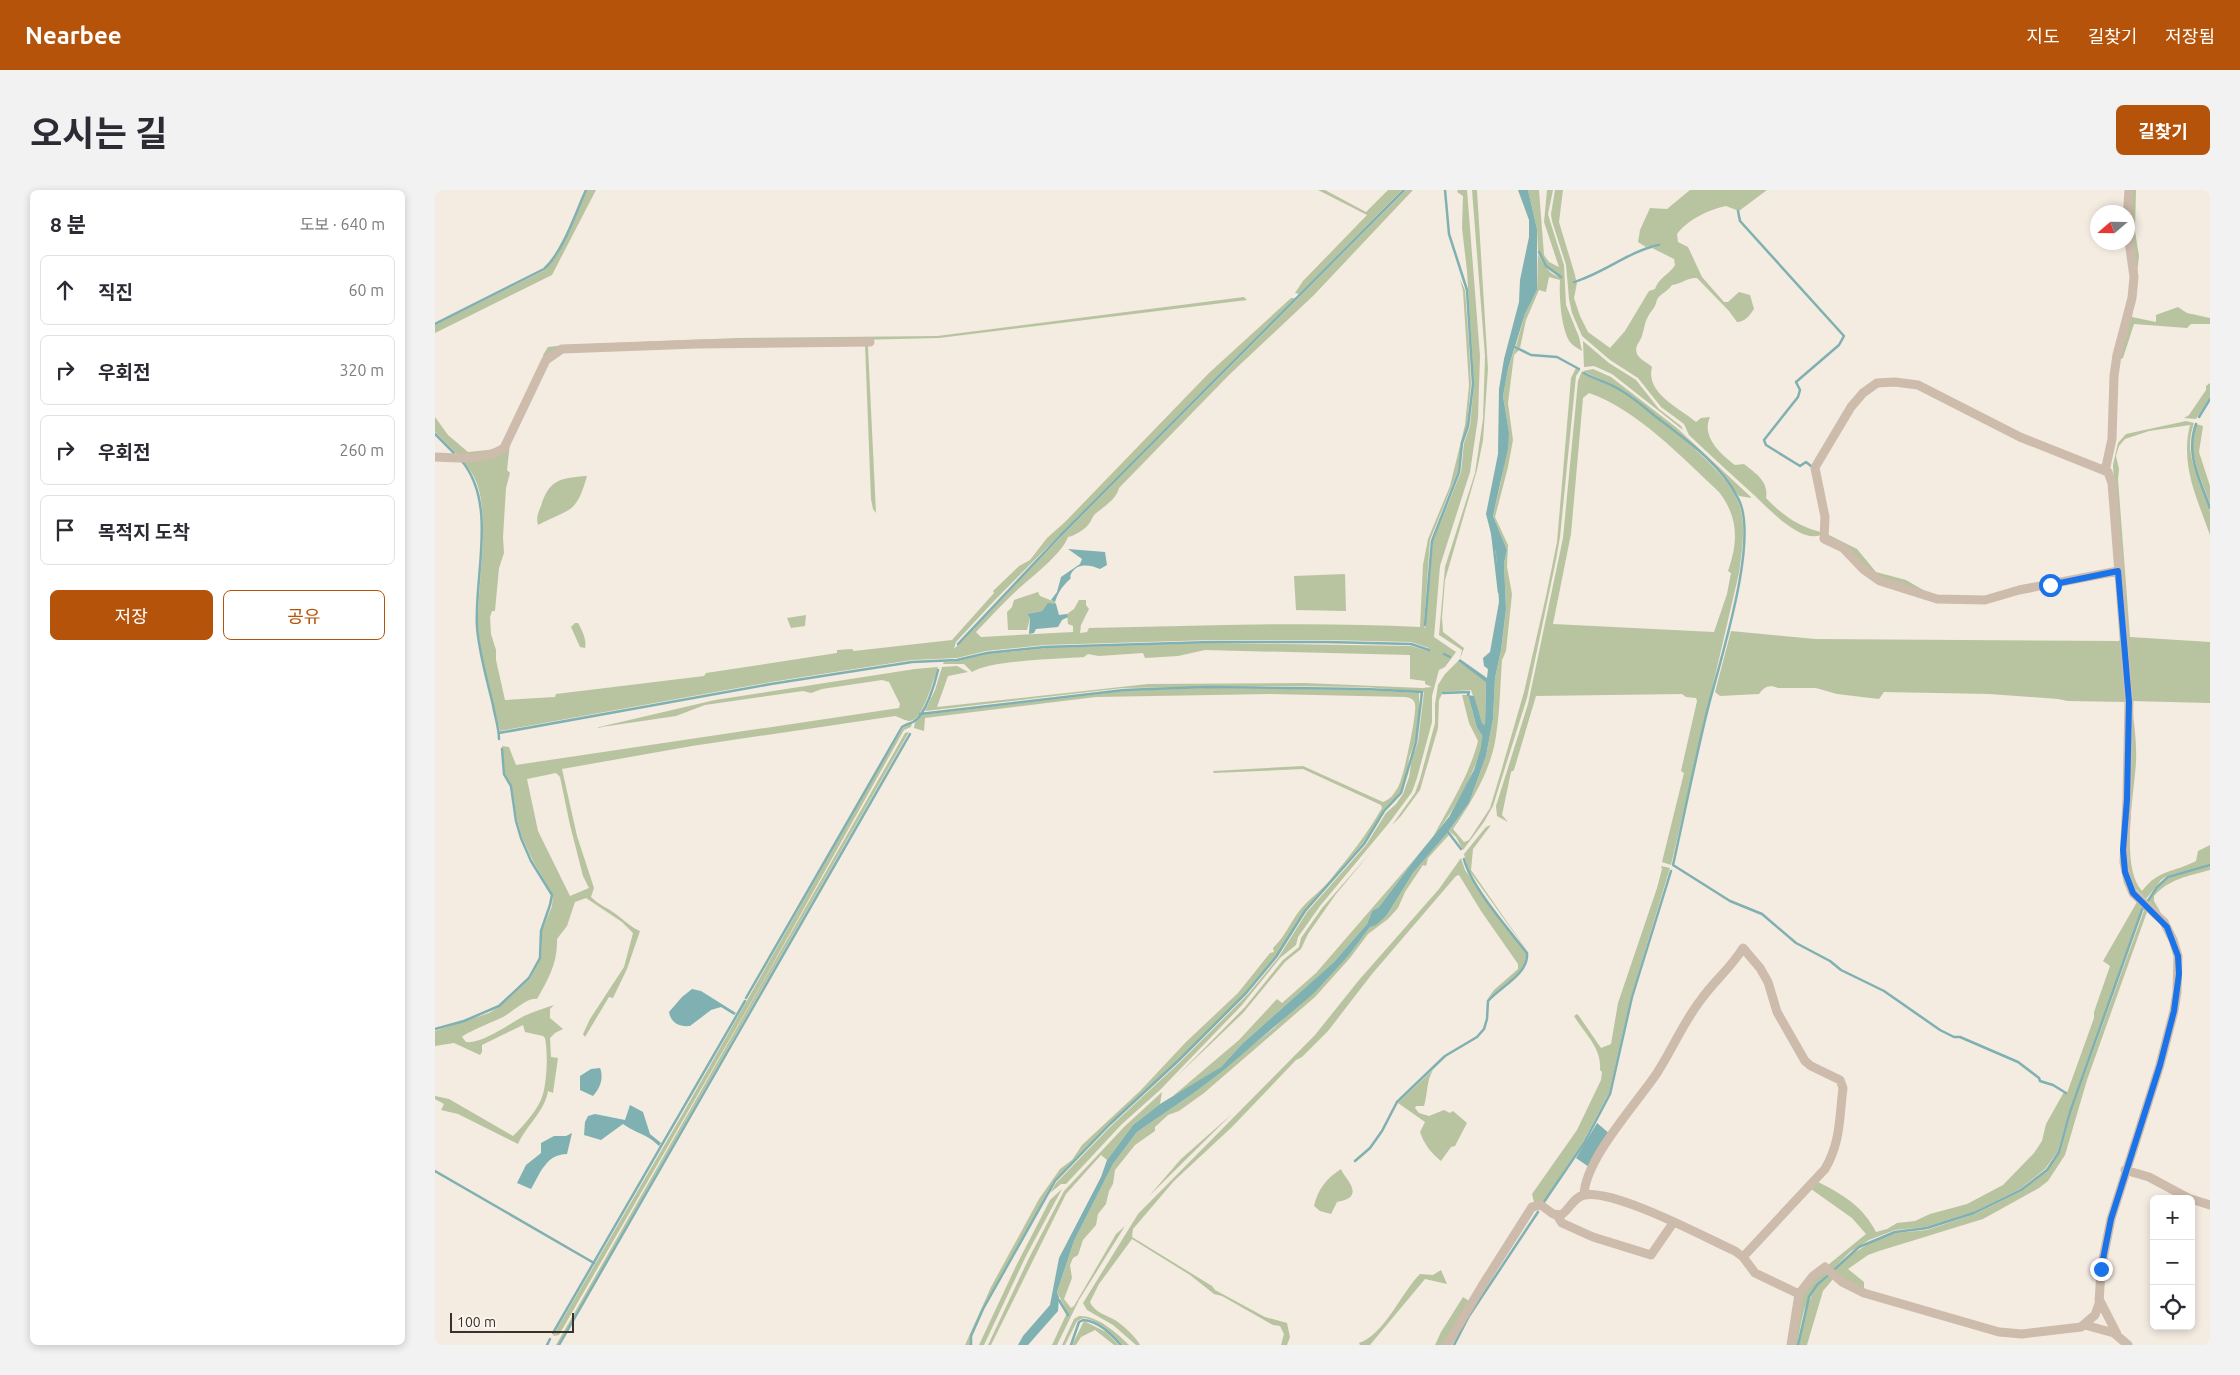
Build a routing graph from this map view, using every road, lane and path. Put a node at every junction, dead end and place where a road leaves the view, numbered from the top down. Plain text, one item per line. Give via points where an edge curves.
1 (2129, 190) edge
2 (2128, 205) edge
3 (2130, 250) edge
4 (870, 342) dead end
5 (435, 457) edge
6 (2105, 471) junction
7 (2118, 571) junction
8 (2125, 1170) junction
9 (1584, 1195) junction
10 (2183, 1195) edge
11 (2195, 1200) edge
12 (2210, 1206) edge
13 (1557, 1215) junction
14 (1673, 1223) junction
15 (1743, 1257) junction
16 (1799, 1294) junction
17 (2099, 1298) junction
18 (2085, 1325) junction
19 (2120, 1338) junction
20 (1447, 1345) edge
21 (1791, 1345) edge
22 (2128, 1345) edge

1 - 2 street
3 - 6 street via 2134,277 2117,355 2112,440
4 - 5 street via 562,349 546,360 504,448 495,454 477,457
6 - 7 street via 2112,482
6 - 7 street via 2020,437 1918,385 1885,382 1869,388 1857,399 1815,468 1825,517 1825,539 1843,548 1880,581 1937,599 1977,601
7 - 8 street via 2129,702 2123,862 2131,888 2164,922 2178,956 2174,1011 2160,1065
8 - 10 street via 2149,1177
8 - 17 street via 2104,1245
9 - 13 street via 1578,1197 1564,1213
9 - 14 street via 1633,1204
9 - 15 street via 1589,1172 1620,1121 1658,1071 1698,1003 1743,948 1768,982 1777,1012 1805,1061 1840,1080 1843,1088 1838,1141 1825,1169
11 - 12 street
13 - 14 street via 1562,1223 1585,1233 1651,1255
13 - 20 street via 1541,1205 1532,1207
14 - 15 street
15 - 16 street via 1755,1273
16 - 18 street via 1825,1267 1852,1288 1876,1298 1999,1332 2022,1334
16 - 21 street
17 - 18 street via 2095,1315
17 - 19 street
18 - 19 street via 2107,1330
19 - 22 street

